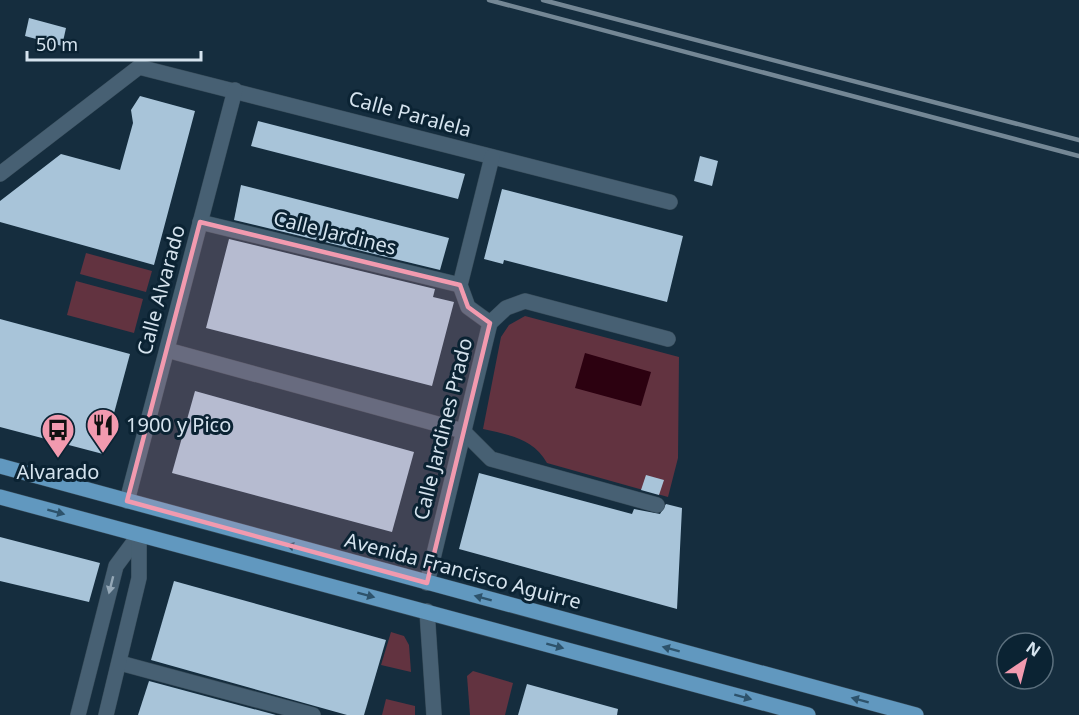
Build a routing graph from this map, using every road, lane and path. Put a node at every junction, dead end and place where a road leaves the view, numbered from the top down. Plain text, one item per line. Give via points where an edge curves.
1 (235, 90) junction
2 (492, 157) junction
3 (0, 174) edge
4 (670, 202) dead end
5 (200, 222) junction
6 (459, 285) junction
7 (490, 324) junction
8 (668, 339) dead end
9 (167, 350) junction
10 (463, 431) junction
11 (0, 466) edge
12 (0, 497) edge
13 (127, 501) junction
14 (657, 504) dead end
15 (140, 535) junction
16 (428, 584) junction
17 (427, 611) junction
18 (120, 663) junction
19 (78, 715) edge
20 (106, 715) edge
21 (313, 715) edge
22 (434, 715) edge
23 (808, 715) edge
24 (916, 715) edge

1 - 2 street, Calle Paralela
1 - 3 street, Calle Paralela via 139,67
1 - 5 street, Calle Alvarado
2 - 4 street, Calle Paralela
2 - 6 street
5 - 6 street, Calle Jardines
5 - 9 street, Calle Alvarado
6 - 7 street, Calle Jardines Prado via 468,307
7 - 8 street via 506,308 525,301
7 - 10 street, Calle Jardines Prado
9 - 10 street
9 - 13 street, Calle Alvarado
10 - 14 street via 491,459
10 - 16 street, Calle Jardines Prado
11 - 13 main road, Avenida Francisco Aguirre
12 -> 15 main road
16 -> 13 main road, Avenida Francisco Aguirre
15 -> 17 main road
15 - 18 street via 139,578
15 -> 19 street via 116,566
24 -> 16 main road, Avenida Francisco Aguirre
17 - 22 street
17 -> 23 main road
18 - 20 street
18 - 21 street

